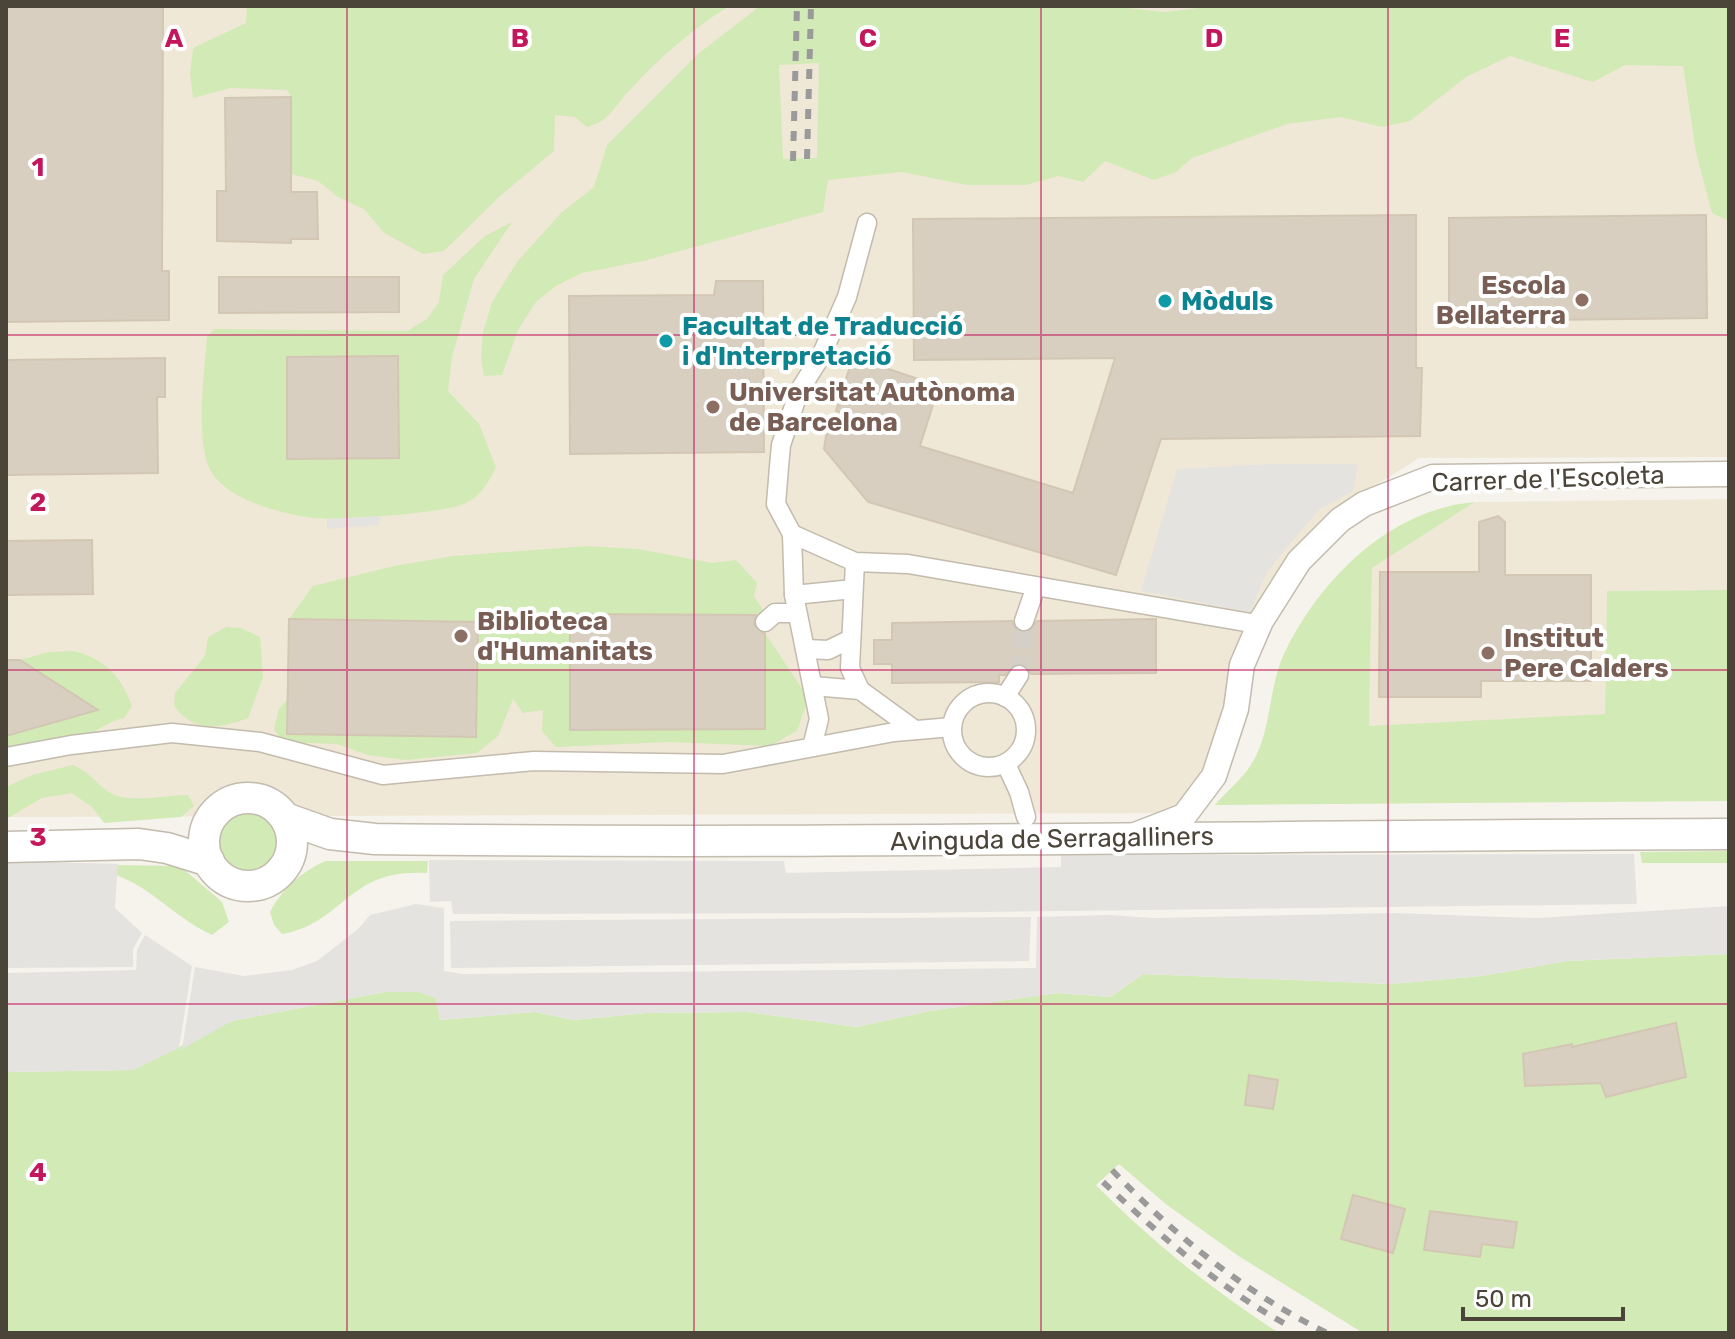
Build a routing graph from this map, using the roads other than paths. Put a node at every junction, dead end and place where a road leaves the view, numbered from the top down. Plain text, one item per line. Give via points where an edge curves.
1 (867, 223) dead end
2 (1729, 474) edge
3 (792, 534) junction
4 (855, 562) junction
5 (853, 589) junction
6 (1035, 589) junction
7 (796, 604) junction
8 (1024, 621) tunnel mouth
9 (765, 622) dead end
10 (1251, 623) dead end
11 (851, 639) junction
12 (805, 649) junction
13 (1019, 675) tunnel mouth
14 (813, 686) junction
15 (860, 690) junction
16 (1005, 697) junction
17 (952, 727) junction
18 (915, 730) junction
19 (812, 747) junction
20 (6, 757) edge
21 (1006, 764) junction
22 (1026, 817) dead end
23 (285, 818) junction
24 (208, 824) junction
25 (1729, 834) edge
26 (1134, 836) junction
27 (375, 839) junction
28 (139, 844) junction
29 (6, 847) edge
30 (289, 858) junction
31 (209, 861) junction

1 - 3 street via 847,297 799,391 781,445 776,504
2 - 26 street, Carrer de l'Escoleta via 1433,477 1364,504 1299,561 1261,621 1242,665 1236,709 1214,776 1184,816
3 - 4 street
3 - 7 street
4 - 5 street
4 - 6 street via 908,564
5 - 7 street
5 - 11 street
6 - 8 street
6 - 10 street
7 - 9 street
7 - 12 street
11 - 12 street via 828,650
11 - 15 street via 850,668
12 - 14 street
13 - 16 street
14 - 15 street
14 - 19 street via 819,719
15 - 18 street
16 - 17 street via 971,698
16 - 21 street via 1023,713 1026,725 1022,748
17 - 18 street
17 - 21 street via 957,749 973,764
18 - 19 street
19 - 20 street via 723,764 534,761 383,775 260,742 172,733
21 - 22 street, Avinguda de Serragalliners
23 - 24 street via 271,804 245,798 220,808
23 - 27 street, Avinguda de Serragalliners via 330,834
23 - 30 street via 292,838
24 - 28 street
24 - 31 street
25 - 26 street, Avinguda de Serragalliners
26 - 27 street, Avinguda de Serragalliners via 888,843
27 - 30 street, Avinguda de Serragalliners
28 - 29 street
28 - 31 street
30 - 31 street via 275,876 250,885 225,879

